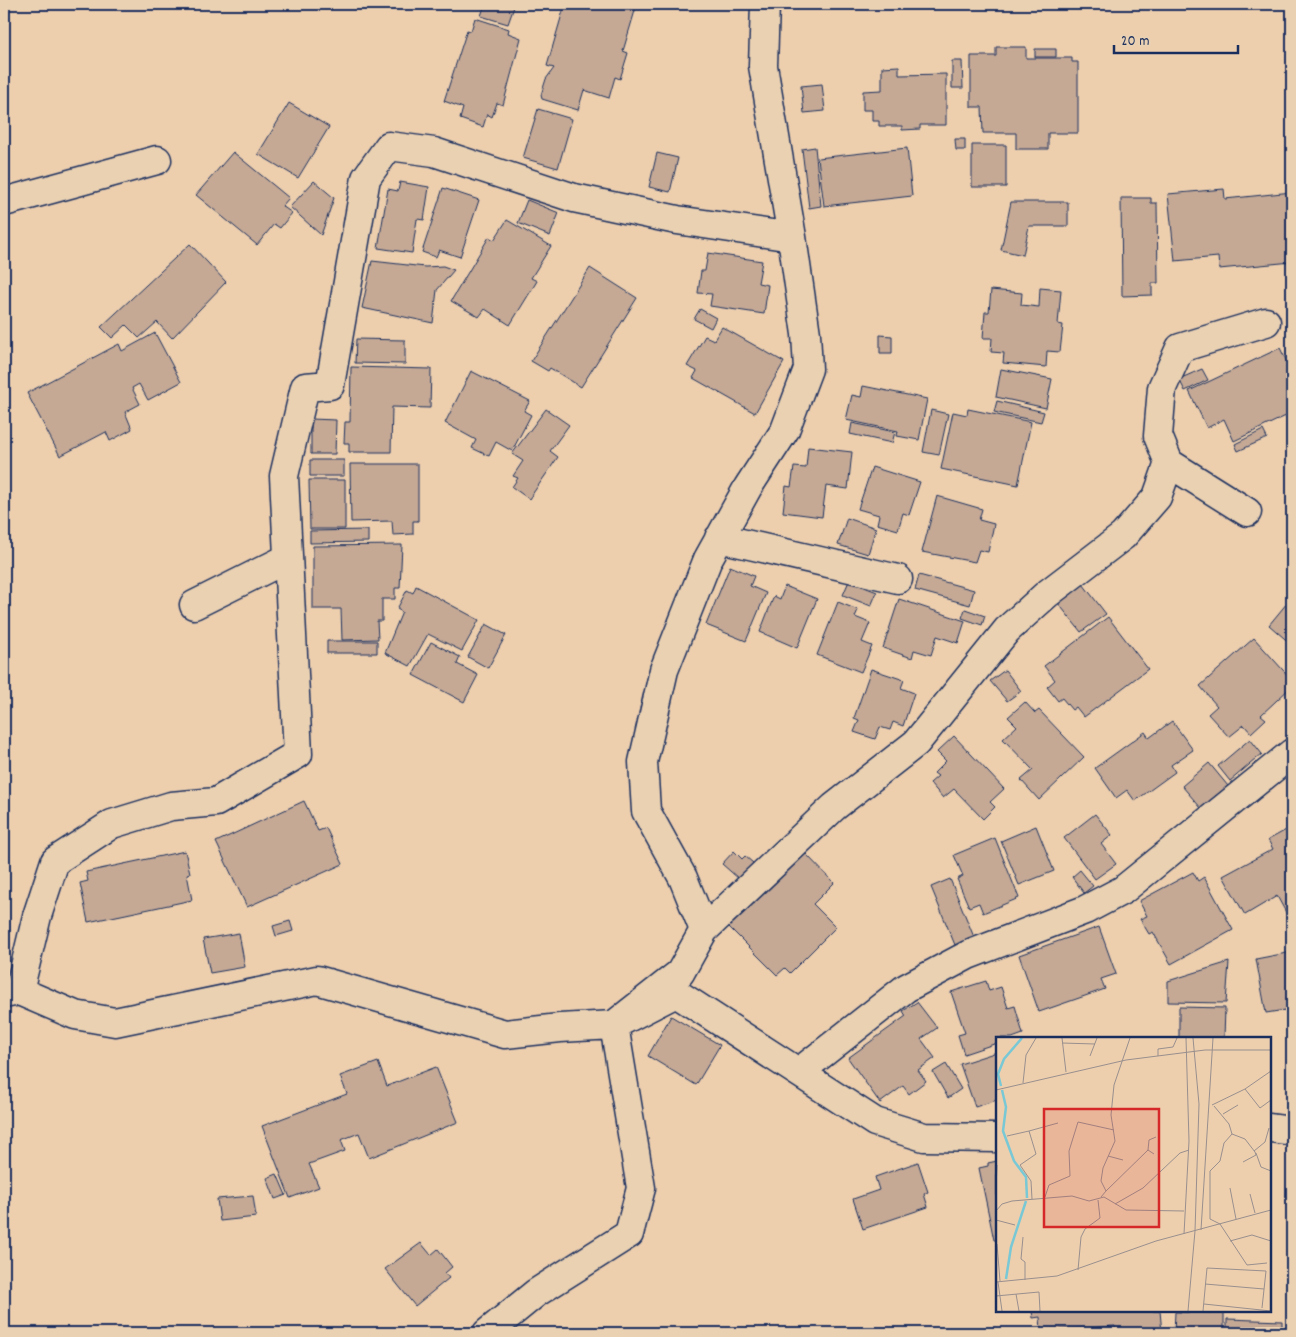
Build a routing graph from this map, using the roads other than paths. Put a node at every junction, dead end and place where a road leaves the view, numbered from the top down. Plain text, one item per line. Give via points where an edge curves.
1 (765, 4) edge
2 (156, 160) dead end
3 (4, 202) edge
4 (792, 237) junction
5 (1266, 322) dead end
6 (1170, 463) junction
7 (1246, 512) dead end
8 (719, 538) junction
9 (288, 558) junction
10 (898, 579) dead end
11 (194, 605) dead end
12 (1292, 753) edge
13 (704, 930) junction
14 (11, 992) edge
15 (614, 1025) junction
16 (799, 1072) junction
17 (1271, 1128) edge
18 (1292, 1131) edge
19 (996, 1138) edge
20 (487, 1333) edge

1 - 4 street via 763,66
2 - 3 street
4 - 8 street via 808,368 785,430
4 - 9 street via 678,220 574,198 434,152 390,146 366,178 330,385 305,387 284,476
5 - 6 street via 1180,348 1162,388 1158,436
6 - 7 street
6 - 13 street via 1157,497 1122,536 1047,594 1007,630 916,743 834,807
8 - 10 street
8 - 13 street via 664,670 643,762 646,811 683,878
9 - 11 street
9 - 14 street via 298,754 216,802 171,806 112,824 54,861
12 - 16 street via 1122,890 1085,910 968,955 906,988
13 - 15 street via 680,973
14 - 15 street via 75,1015 115,1022 317,980 505,1034
15 - 16 street via 676,993
15 - 20 street via 641,1188 629,1234 536,1293
16 - 19 street via 874,1122 924,1138
17 - 18 street

